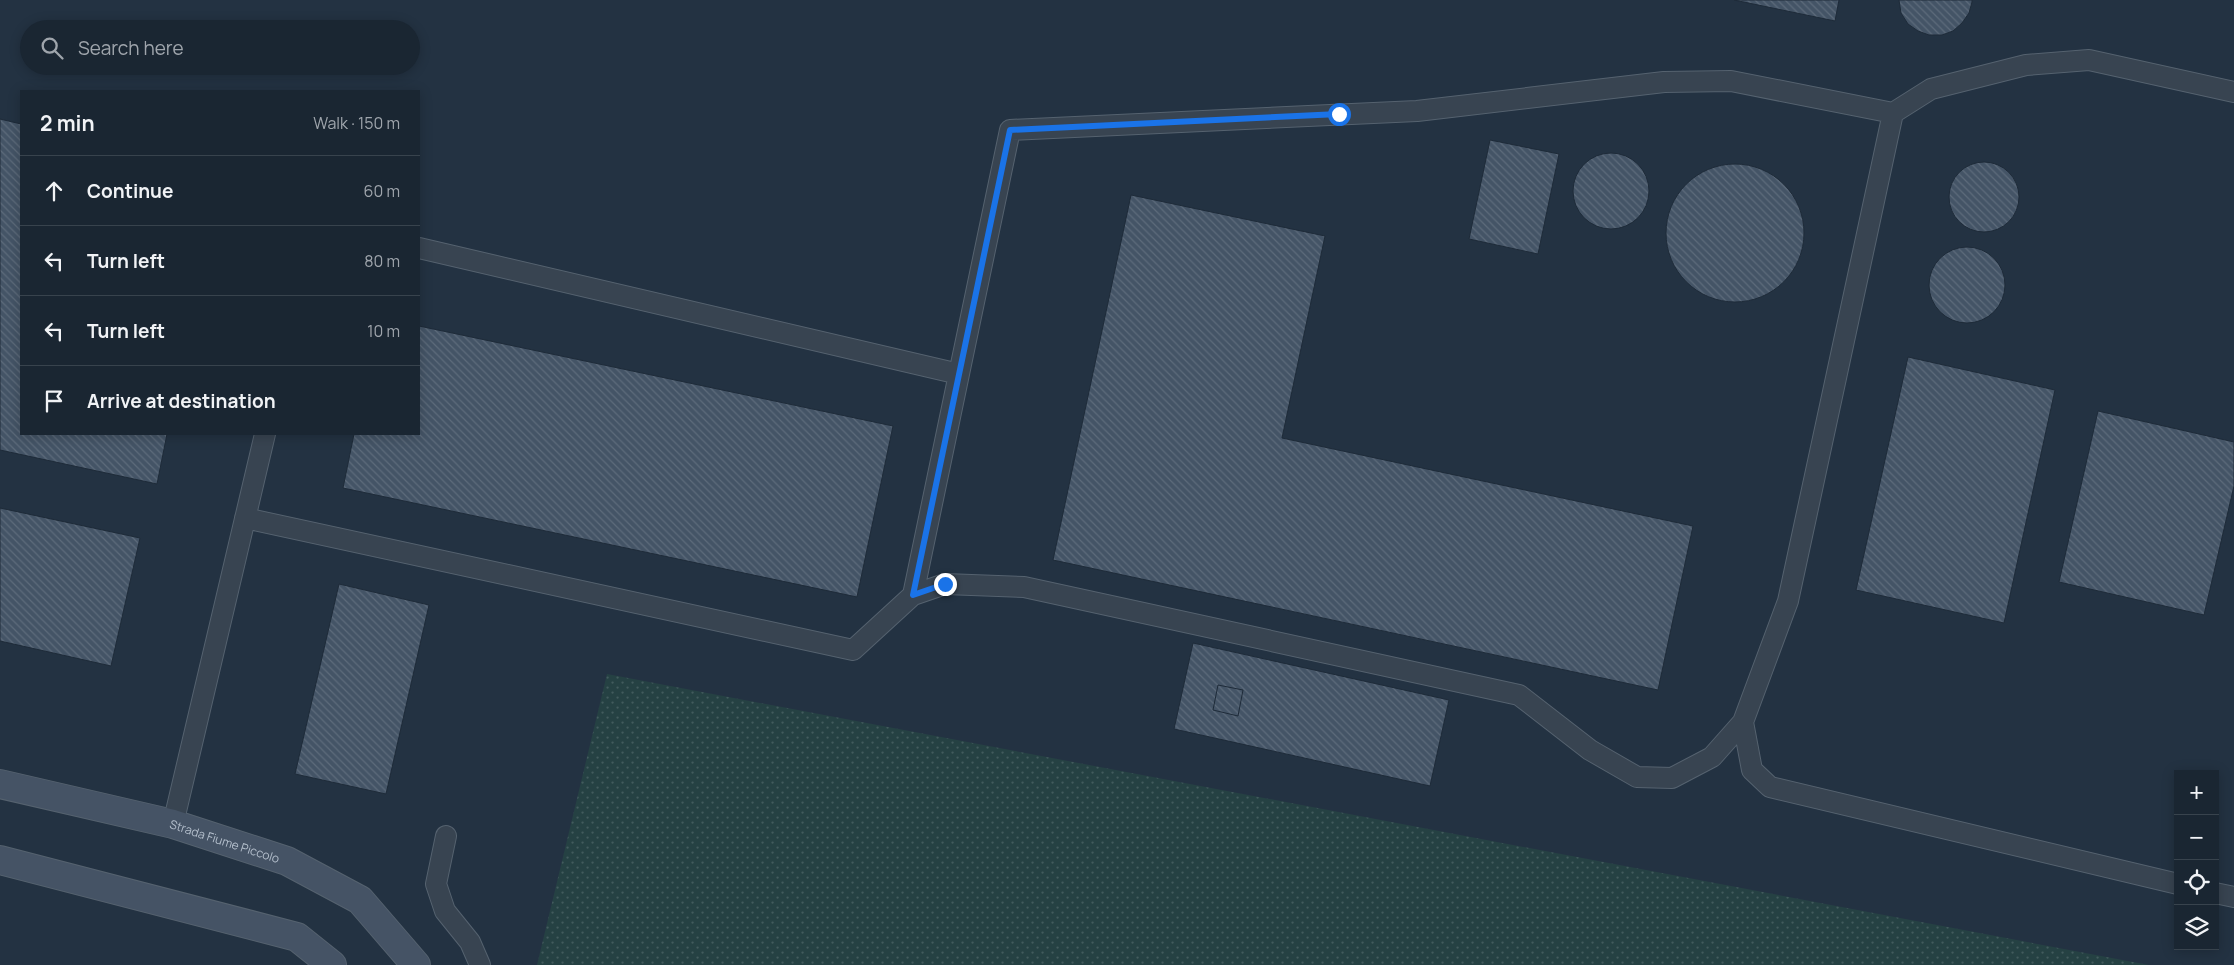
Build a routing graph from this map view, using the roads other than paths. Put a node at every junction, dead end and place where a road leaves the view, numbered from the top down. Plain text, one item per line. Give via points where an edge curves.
1 (2234, 92) edge
2 (1893, 113) junction
3 (420, 248) edge
4 (959, 374) junction
5 (265, 435) edge
6 (245, 518) junction
7 (913, 595) junction
8 (1743, 722) junction
9 (0, 784) edge
10 (173, 824) junction
11 (446, 836) dead end
12 (0, 860) edge
13 (2174, 883) edge
14 (2219, 894) edge
15 (2234, 897) edge
16 (332, 965) edge
17 (416, 965) edge
18 (480, 965) edge

1 - 2 lane via 2089,60 2026,65 1930,90
2 - 4 lane via 1731,81 1664,82 1417,111 1010,130
2 - 8 lane via 1788,601
3 - 4 lane
4 - 7 lane
5 - 6 lane
6 - 7 lane via 853,650
6 - 10 lane
7 - 8 lane via 945,584 1024,587 1519,695 1590,750 1637,777 1672,778 1712,757
8 - 13 lane via 1752,770 1770,787
9 - 10 main road, Strada Fiume Piccolo
10 - 17 main road, Strada Fiume Piccolo via 286,861 360,900
11 - 18 lane via 436,884 445,911 470,942
12 - 16 main road via 297,937
14 - 15 lane

